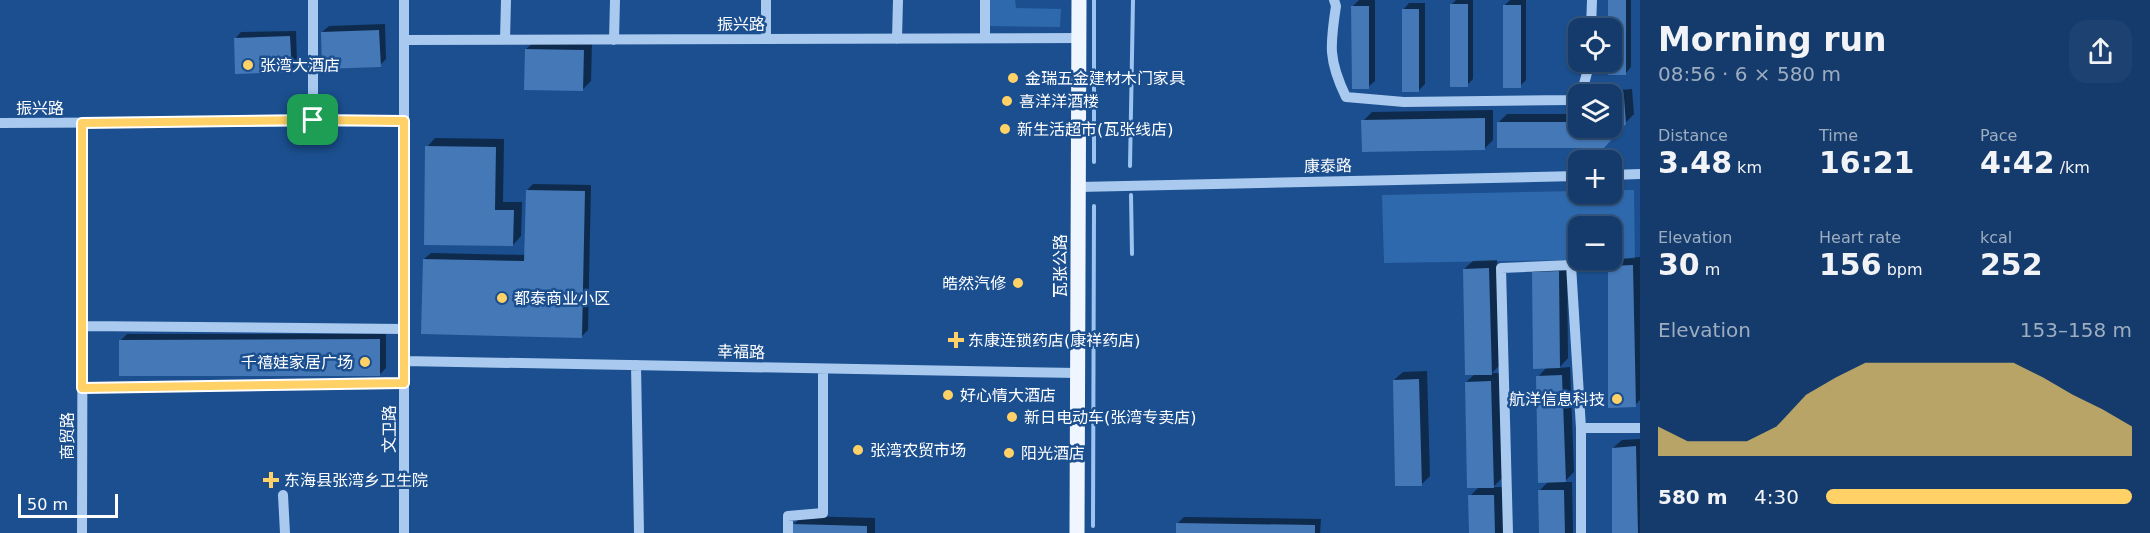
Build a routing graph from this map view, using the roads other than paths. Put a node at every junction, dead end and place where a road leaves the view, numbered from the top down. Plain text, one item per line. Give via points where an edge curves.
1 (313, 0) edge
2 (404, 0) edge
3 (506, 0) edge
4 (615, 0) edge
5 (766, 0) edge
6 (898, 0) edge
7 (985, 0) edge
8 (1079, 0) edge
9 (1334, 0) edge
10 (1592, 0) edge
11 (1591, 18) edge
12 (985, 38) junction
13 (1079, 38) junction
14 (765, 39) junction
15 (897, 39) junction
16 (404, 40) junction
17 (505, 40) junction
18 (614, 40) junction
19 (1587, 72) edge
20 (313, 120) junction
21 (404, 121) junction
22 (0, 123) edge
23 (82, 123) junction
24 (1640, 174) edge
25 (1622, 175) edge
26 (1568, 176) edge
27 (1079, 187) junction
28 (82, 326) junction
29 (404, 329) junction
30 (404, 361) junction
31 (636, 365) junction
32 (823, 369) junction
33 (1078, 373) junction
34 (404, 383) junction
35 (82, 388) junction
36 (1581, 428) junction
37 (1640, 428) edge
38 (283, 495) dead end
39 (82, 533) edge
40 (285, 533) edge
41 (404, 533) edge
42 (639, 533) edge
43 (788, 533) edge
44 (1077, 533) edge
45 (1508, 533) edge
46 (1581, 533) edge

1 - 20 street
2 - 16 street, 文卫路
3 - 17 street
4 - 18 street
5 - 14 street
6 - 15 street
7 - 12 street
8 - 13 main road, 瓦张公路
9 - 19 street via 1330,45 1346,97 1404,102 1569,100 1582,91
10 - 11 street
12 - 13 street, 振兴路
12 - 15 street, 振兴路
13 - 27 main road, 瓦张公路
14 - 15 street, 振兴路
14 - 18 street, 振兴路
16 - 17 street, 振兴路
16 - 21 street, 文卫路
17 - 18 street, 振兴路
20 - 21 street, 振兴路
20 - 23 street, 振兴路
21 - 29 street, 文卫路
22 - 23 street, 振兴路
23 - 28 street, 商贸路
24 - 25 street
26 - 27 street, 康泰路
27 - 33 main road, 瓦张公路
28 - 29 street
28 - 35 street, 商贸路
29 - 30 street, 文卫路
30 - 31 street, 幸福路
30 - 34 street, 文卫路
31 - 32 street, 幸福路
31 - 42 street
32 - 33 street, 幸福路
32 - 43 street via 823,513 788,516
33 - 44 main road, 瓦张公路
34 - 35 street
34 - 41 street, 文卫路
35 - 39 street, 商贸路
36 - 37 street
36 - 45 street via 1571,265 1501,268
36 - 46 street
38 - 40 street

